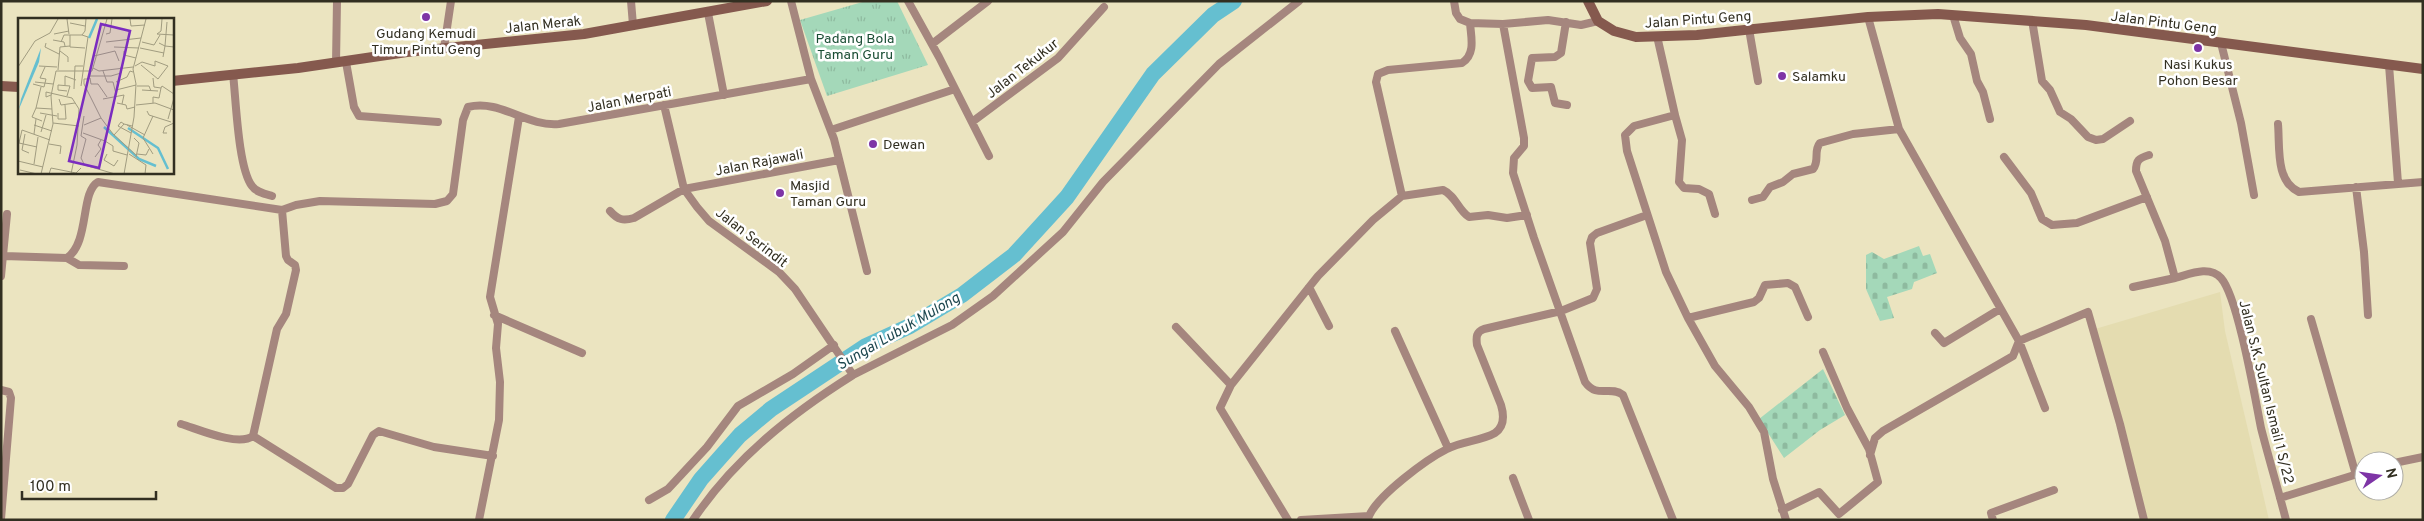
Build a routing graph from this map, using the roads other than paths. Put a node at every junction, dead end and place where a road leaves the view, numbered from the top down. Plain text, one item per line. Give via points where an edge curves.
1 (337, 1) edge
2 (451, 1) edge
3 (631, 1) edge
4 (767, 1) edge
5 (791, 1) edge
6 (908, 1) edge
7 (988, 1) edge
8 (1299, 1) edge
9 (1454, 1) edge
10 (1588, 1) edge
11 (1104, 7) dead end
12 (708, 12) junction
13 (1953, 15) junction
14 (1868, 17) junction
15 (2032, 20) junction
16 (1598, 21) junction
17 (1566, 22) junction
18 (1470, 23) junction
19 (1503, 24) junction
20 (633, 25) junction
21 (1749, 30) junction
22 (1657, 36) junction
23 (2221, 43) junction
24 (932, 44) junction
25 (444, 48) junction
26 (341, 63) junction
27 (2390, 65) junction
28 (2423, 69) edge
29 (233, 74) junction
30 (811, 79) junction
31 (174, 81) edge
32 (1758, 81) dead end
33 (1, 86) edge
34 (18, 87) edge
35 (955, 88) junction
36 (724, 95) junction
37 (664, 104) junction
38 (1567, 105) dead end
39 (1676, 115) junction
40 (520, 117) junction
41 (1990, 119) dead end
42 (2130, 121) dead end
43 (438, 122) dead end
44 (972, 122) junction
45 (2278, 124) dead end
46 (1899, 129) junction
47 (831, 130) junction
48 (2148, 155) dead end
49 (990, 156) dead end
50 (2004, 157) dead end
51 (839, 160) junction
52 (2423, 182) edge
53 (2398, 184) junction
54 (2356, 187) junction
55 (684, 189) junction
56 (2254, 195) dead end
57 (272, 196) dead end
58 (1402, 196) junction
59 (2147, 196) junction
60 (1752, 200) dead end
61 (282, 210) junction
62 (610, 211) dead end
63 (7, 214) dead end
64 (1715, 214) dead end
65 (1527, 215) junction
66 (1647, 215) junction
67 (4, 256) junction
68 (67, 258) junction
69 (124, 266) dead end
70 (867, 271) dead end
71 (1, 276) edge
72 (2175, 278) junction
73 (1309, 287) junction
74 (2133, 287) dead end
75 (2000, 309) junction
76 (1561, 311) junction
77 (494, 315) junction
78 (2368, 315) dead end
79 (1808, 317) dead end
80 (1688, 318) junction
81 (2311, 319) dead end
82 (1329, 326) dead end
83 (1176, 327) dead end
84 (1395, 331) dead end
85 (1935, 334) dead end
86 (2019, 341) junction
87 (835, 347) junction
88 (1823, 352) dead end
89 (582, 353) dead end
90 (852, 374) junction
91 (1231, 385) junction
92 (1, 390) edge
93 (2045, 408) dead end
94 (181, 424) dead end
95 (252, 436) junction
96 (4, 438) edge
97 (1448, 448) junction
98 (2354, 454) edge
99 (1870, 455) junction
100 (493, 456) junction
101 (2423, 457) edge
102 (2404, 461) edge
103 (2354, 475) edge
104 (1513, 478) dead end
105 (2054, 490) dead end
106 (2280, 498) junction
107 (649, 500) dead end
108 (1784, 514) edge
109 (1370, 518) edge
110 (1, 519) edge
111 (479, 520) edge
112 (693, 520) edge
113 (1288, 520) edge
114 (1301, 520) edge
115 (1529, 520) edge
116 (1673, 520) edge
117 (1776, 520) edge
118 (1993, 520) edge
119 (2144, 520) edge
120 (2286, 520) edge

1 - 26 street
2 - 25 street
3 - 20 street
4 - 12 main road, Jalan Merak
5 - 30 street
6 - 24 street
7 - 24 street
8 - 90 street via 1219,64 1103,182 1063,232 993,296 952,325
9 - 18 street via 1460,19
10 - 16 main road
11 - 44 street, Jalan Tekukur via 1058,58
12 - 20 main road, Jalan Merak
12 - 36 street
13 - 14 main road, Jalan Pintu Geng
13 - 15 main road, Jalan Pintu Geng
13 - 41 street via 1960,38 1971,54
14 - 21 main road, Jalan Pintu Geng
14 - 46 street
15 - 23 main road, Jalan Pintu Geng
15 - 42 street via 2042,81 2060,112 2088,137 2096,140 2104,139
16 - 17 street via 1581,25
16 - 22 main road, Jalan Pintu Geng via 1625,35
17 - 19 street via 1548,20
17 - 38 street via 1561,53 1555,57 1532,58 1528,81 1532,88 1551,87 1555,103
18 - 19 street
18 - 58 street via 1470,56 1462,63 1388,70 1378,74
19 - 65 street via 1524,138 1524,146 1514,158 1514,173
20 - 25 main road, Jalan Merak via 584,34
21 - 22 main road, Jalan Pintu Geng
21 - 32 street
22 - 39 street
23 - 27 main road, Jalan Pintu Geng
23 - 56 street via 2235,95
24 - 35 street
25 - 26 main road, Jalan Merak
26 - 29 main road, Jalan Merak
26 - 43 street via 359,116
27 - 28 main road, Jalan Pintu Geng
27 - 53 street
29 - 31 main road, Jalan Merak
29 - 57 street via 243,163 252,187
30 - 36 street, Jalan Merpati
30 - 47 street
33 - 34 main road
35 - 44 street
35 - 47 street
36 - 37 street, Jalan Merpati
37 - 40 street, Jalan Merpati via 559,124 533,123
37 - 55 street, Jalan Serindit
39 - 64 street via 1682,140 1679,182 1684,188 1709,194
39 - 66 street via 1634,126 1625,135
40 - 61 street, Jalan Merpati via 488,105 468,107 463,120 453,194 447,201 435,204 320,201
40 - 77 street via 490,297
44 - 49 street
45 - 54 street via 2282,171 2291,188 2299,192
46 - 60 street via 1853,134 1820,143 1817,164 1813,169 1793,174 1770,187 1764,197
46 - 75 street
47 - 51 street
48 - 59 street via 2136,162 2136,171
50 - 59 street via 2031,193 2042,219 2052,225 2076,223
51 - 55 street, Jalan Rajawali
51 - 70 street
52 - 53 street
53 - 54 street
54 - 78 street
55 - 62 street, Jalan Rajawali via 634,218 620,220
55 - 87 street, Jalan Serindit via 709,221 779,272 795,289
58 - 65 street via 1444,190 1455,198 1469,217
58 - 73 street via 1350,243
59 - 72 street
61 - 68 street via 98,182 91,190 78,247
61 - 95 street via 286,256 296,270 286,314 277,330
63 - 67 street
65 - 76 street
66 - 76 street via 1592,237 1590,243 1597,293 1593,298
66 - 80 street via 1666,272
67 - 68 street
67 - 71 street
68 - 69 street via 79,264
72 - 74 street
72 - 106 street, Jalan S.K. Sultan Ismail 1 S/22 via 2206,270 2221,278 2228,288
73 - 82 street
73 - 91 street
75 - 85 street via 1944,343
75 - 86 street
76 - 97 street via 1479,332 1477,345 1501,405 1502,425 1495,432
76 - 116 street via 1590,389 1619,391 1626,400
77 - 89 street
77 - 100 street via 498,324 496,348 500,382 499,420
79 - 80 street via 1797,289 1788,283 1765,286 1760,298 1754,302
80 - 108 street via 1715,366 1749,407 1764,432
81 - 98 street
83 - 91 street
84 - 97 street
86 - 93 street
86 - 99 street via 2014,356 1883,431 1874,440
86 - 119 street via 2088,312
87 - 90 street, Jalan Serindit
87 - 107 street via 738,406 668,490
88 - 99 street
90 - 112 street via 767,435
91 - 113 street via 1220,404 1221,410
92 - 96 street via 10,395
94 - 95 street via 230,439 242,441
95 - 100 street via 336,488 348,484 373,435 379,431 434,447
96 - 110 street
97 - 109 street via 1386,495 1376,504
99 - 108 street via 1878,482 1839,514 1819,492
100 - 111 street
101 - 102 street
103 - 106 street
104 - 115 street
105 - 118 street via 1992,513
106 - 120 street, Jalan S.K. Sultan Ismail 1 S/22
108 - 117 street
109 - 114 street

